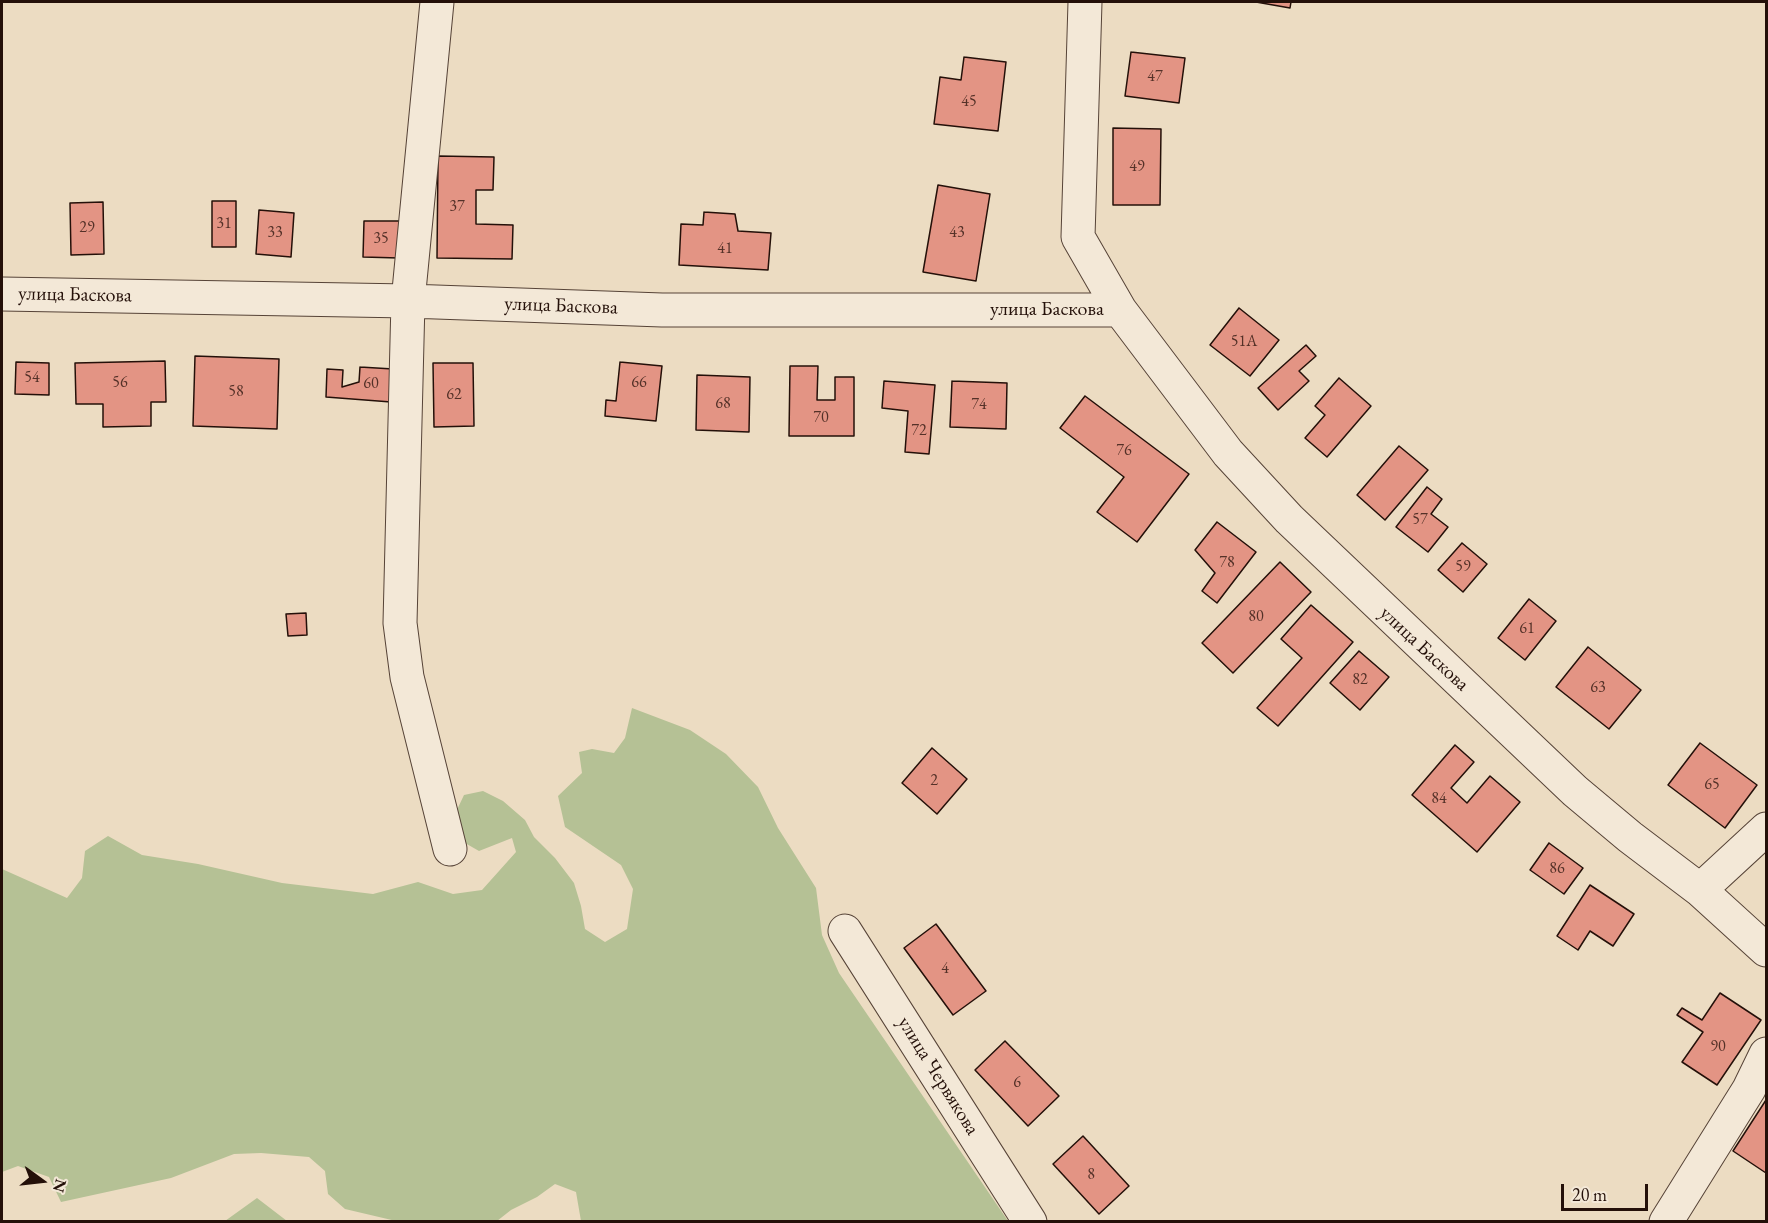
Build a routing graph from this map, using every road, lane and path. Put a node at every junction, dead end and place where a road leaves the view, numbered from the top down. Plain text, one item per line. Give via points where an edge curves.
1 (436, 2) edge
2 (1085, 2) edge
3 (2, 294) edge
4 (408, 301) junction
5 (1120, 310) junction
6 (1767, 829) edge
7 (450, 849) dead end
8 (1700, 890) junction
9 (845, 931) dead end
10 (1767, 950) edge
11 (1767, 1054) edge
12 (1030, 1221) edge
13 (1666, 1221) edge

1 - 4 street
2 - 5 street, улица Баскова via 1078,237
3 - 4 street, улица Баскова
4 - 5 street, улица Баскова via 662,310
4 - 7 street via 400,623 407,676
5 - 8 street, улица Баскова via 1228,453 1289,519 1575,791
6 - 8 street
8 - 10 street, улица Баскова
9 - 12 street, улица Червякова
11 - 13 street

